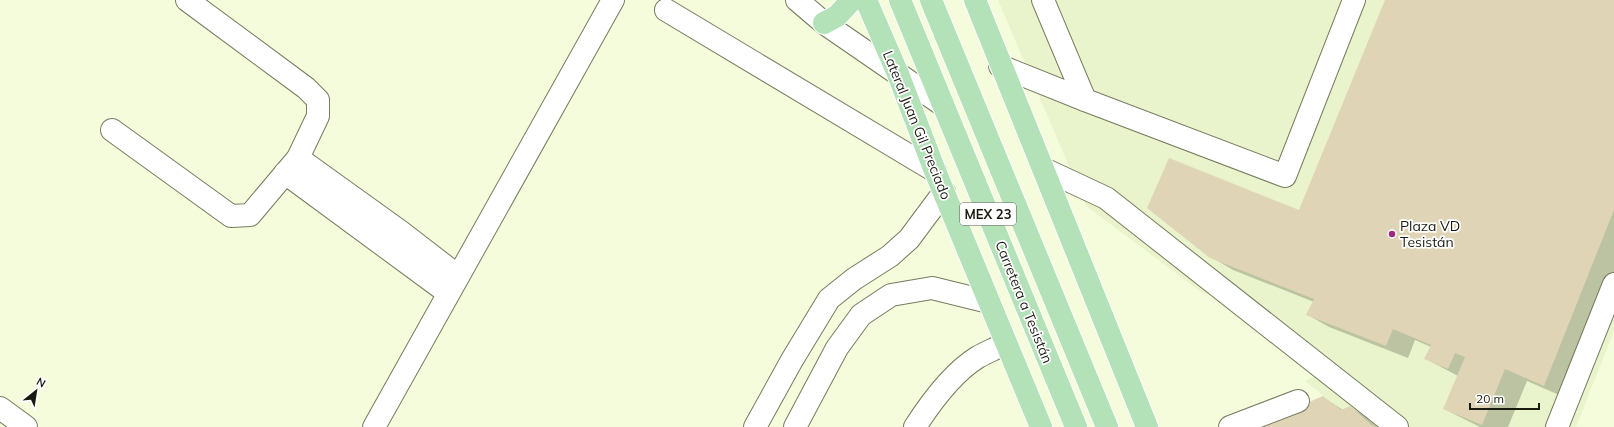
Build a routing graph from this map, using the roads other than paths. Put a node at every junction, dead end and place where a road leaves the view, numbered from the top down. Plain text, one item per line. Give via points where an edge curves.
1 (186, 0) edge
2 (613, 0) edge
3 (797, 0) edge
4 (852, 0) edge
5 (866, 0) edge
6 (900, 0) edge
7 (931, 0) edge
8 (975, 0) edge
9 (1042, 0) edge
10 (1354, 0) edge
11 (666, 10) dead end
12 (824, 23) junction
13 (1000, 66) junction
14 (898, 74) junction
15 (1085, 100) junction
16 (943, 105) junction
17 (112, 130) dead end
18 (291, 166) junction
19 (1044, 169) junction
20 (935, 171) junction
21 (944, 192) junction
22 (1614, 284) edge
23 (453, 285) junction
24 (989, 302) junction
25 (1006, 343) junction
26 (1298, 401) dead end
27 (0, 408) edge
28 (26, 427) edge
29 (374, 427) edge
30 (755, 427) edge
31 (795, 427) edge
32 (915, 427) edge
33 (1041, 427) edge
34 (1076, 427) edge
35 (1107, 427) edge
36 (1147, 427) edge
37 (1230, 427) edge
38 (1397, 427) edge
39 (1557, 427) edge

1 - 18 street via 306,88 318,100 318,116
2 - 23 street
3 - 12 street
4 - 12 main road via 837,16
5 - 14 main road, Lateral Juan Gil Preciado
6 - 16 main road, Carretera a Tesistán / MEX 23
7 - 35 main road, Carretera a Tesistán / MEX 23
8 - 13 main road
9 - 15 street
10 - 15 street via 1285,176
11 - 20 street
12 - 14 street
13 - 15 street
13 - 19 main road
14 - 16 street
14 - 20 main road, Lateral Juan Gil Preciado
16 - 34 main road, Carretera a Tesistán / MEX 23
17 - 18 street via 231,216 250,215
18 - 23 street
19 - 36 main road
19 - 38 street via 1106,198
20 - 21 main road, Lateral Juan Gil Preciado
21 - 24 main road, Lateral Juan Gil Preciado
21 - 30 street via 909,239 890,256 829,299
22 - 39 street
23 - 29 street
24 - 25 main road, Lateral Juan Gil Preciado
24 - 31 street via 932,288 891,295 861,315 837,348
25 - 32 street via 977,357 956,375
25 - 33 main road, Lateral Juan Gil Preciado
26 - 37 street
27 - 28 street

